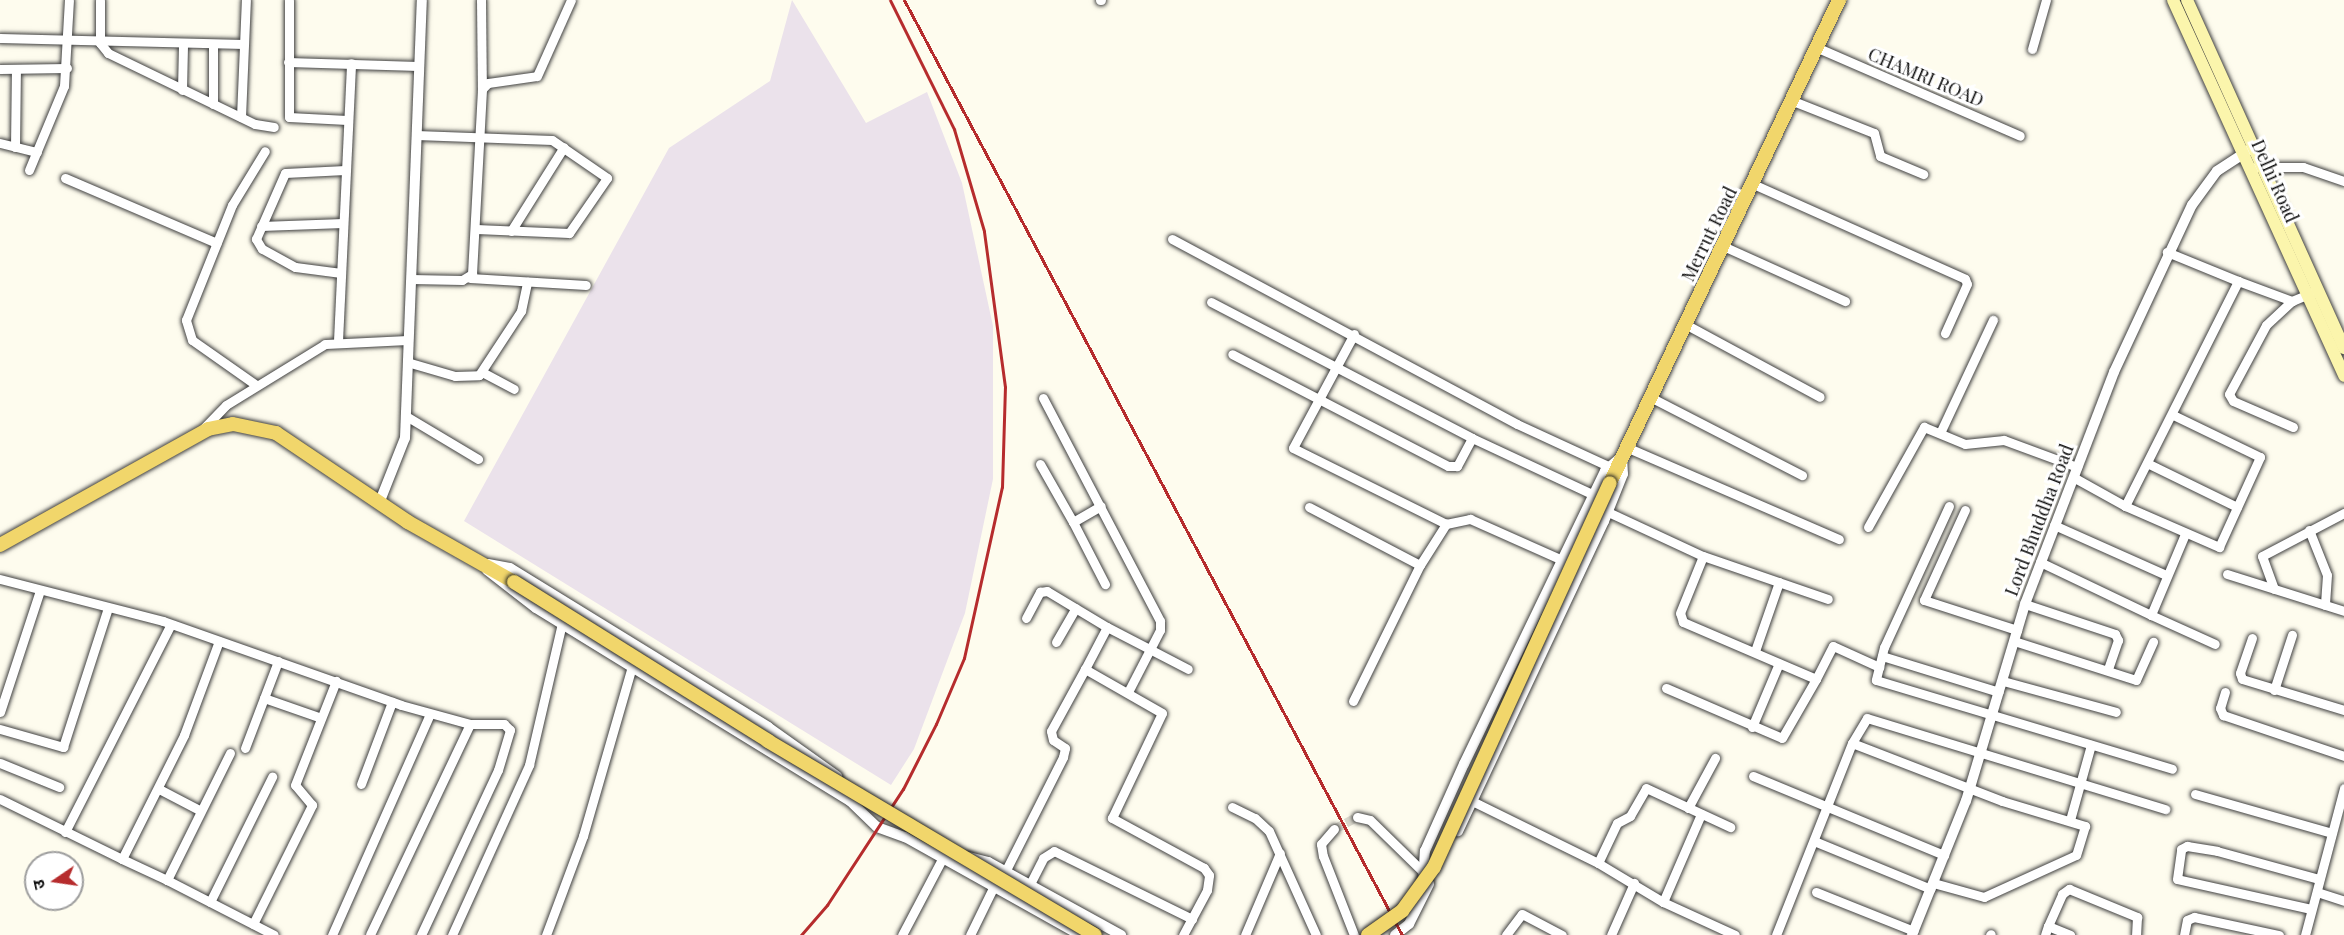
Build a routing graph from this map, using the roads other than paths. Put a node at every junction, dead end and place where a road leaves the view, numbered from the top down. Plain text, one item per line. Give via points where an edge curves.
1 (69, 0) edge
2 (100, 0) edge
3 (246, 0) edge
4 (289, 0) edge
5 (422, 0) edge
6 (481, 0) edge
7 (570, 0) edge
8 (1839, 0) edge
9 (2046, 0) edge
10 (2173, 0) edge
11 (2187, 0) edge
12 (0, 38) edge
13 (68, 41) junction
14 (100, 43) junction
15 (213, 44) junction
16 (244, 44) junction
17 (183, 45) junction
18 (1818, 48) junction
19 (2032, 49) dead end
20 (2205, 55) junction
21 (288, 62) junction
22 (351, 63) junction
23 (418, 66) junction
24 (67, 68) junction
25 (0, 69) edge
26 (16, 69) junction
27 (482, 89) junction
28 (182, 90) junction
29 (1793, 101) junction
30 (213, 104) junction
31 (241, 117) junction
32 (347, 120) junction
33 (274, 127) dead end
34 (416, 135) junction
35 (479, 135) junction
36 (2020, 136) dead end
37 (0, 142) edge
38 (15, 147) junction
39 (564, 147) junction
40 (265, 151) dead end
41 (2247, 151) junction
42 (37, 152) junction
43 (2254, 167) junction
44 (29, 170) dead end
45 (345, 170) junction
46 (1923, 174) dead end
47 (65, 178) dead end
48 (2344, 181) edge
49 (1753, 184) junction
50 (343, 223) junction
51 (261, 226) junction
52 (476, 229) junction
53 (511, 231) junction
54 (1172, 239) dead end
55 (217, 243) junction
56 (1723, 246) junction
57 (2167, 252) junction
58 (341, 273) junction
59 (470, 278) junction
60 (411, 279) junction
61 (2238, 281) junction
62 (527, 282) junction
63 (586, 285) dead end
64 (2312, 293) junction
65 (1845, 301) dead end
66 (1211, 302) dead end
67 (2292, 302) junction
68 (1993, 320) dead end
69 (1685, 324) junction
70 (1354, 333) junction
71 (1945, 333) dead end
72 (408, 340) junction
73 (338, 341) junction
74 (2344, 348) edge
75 (1232, 354) dead end
76 (407, 362) junction
77 (1335, 368) junction
78 (482, 372) junction
79 (2344, 376) edge
80 (256, 385) junction
81 (514, 389) dead end
82 (1650, 397) junction
83 (1820, 397) dead end
84 (1043, 398) dead end
85 (1317, 399) junction
86 (2173, 415) junction
87 (406, 416) junction
88 (2293, 427) dead end
89 (1940, 433) junction
90 (199, 434) junction
91 (1472, 438) junction
92 (1624, 452) junction
93 (478, 459) dead end
94 (1040, 464) dead end
95 (2149, 464) junction
96 (1608, 466) junction
97 (2075, 472) junction
98 (1802, 475) dead end
99 (1594, 495) junction
100 (380, 501) junction
101 (1101, 506) junction
102 (1949, 506) dead end
103 (2125, 506) junction
104 (1309, 507) dead end
105 (2237, 507) junction
106 (1965, 510) dead end
107 (1608, 512) junction
108 (2344, 513) edge
109 (1073, 522) junction
110 (1446, 524) junction
111 (2054, 525) junction
112 (1868, 527) dead end
113 (2309, 530) junction
114 (2186, 534) junction
115 (1839, 539) dead end
116 (0, 545) edge
117 (1703, 556) junction
118 (1562, 560) junction
119 (2040, 561) junction
120 (481, 564) junction
121 (1420, 565) junction
122 (2228, 574) dead end
123 (2166, 575) junction
124 (0, 579) edge
125 (1779, 582) junction
126 (1105, 584) dead end
127 (40, 590) junction
128 (2274, 590) junction
129 (1909, 592) junction
130 (1924, 594) junction
131 (1828, 599) dead end
132 (2025, 604) junction
133 (2325, 605) junction
134 (108, 608) junction
135 (1076, 608) junction
136 (2344, 611) edge
137 (2151, 615) junction
138 (1026, 618) dead end
139 (562, 623) junction
140 (171, 624) junction
141 (1107, 627) junction
142 (2292, 635) dead end
143 (2015, 636) junction
144 (2252, 638) dead end
145 (219, 641) junction
146 (1056, 642) dead end
147 (2154, 642) dead end
148 (2215, 644) dead end
149 (1150, 649) junction
150 (1755, 651) junction
151 (1882, 656) junction
152 (278, 661) junction
153 (1779, 663) junction
154 (632, 666) junction
155 (1879, 667) junction
156 (1085, 669) junction
157 (1188, 669) dead end
158 (2108, 669) junction
159 (1816, 679) junction
160 (336, 681) junction
161 (2003, 681) junction
162 (1665, 688) dead end
163 (2274, 690) junction
164 (1128, 692) junction
165 (1999, 692) junction
166 (2225, 692) dead end
167 (264, 698) junction
168 (1353, 701) dead end
169 (392, 702) junction
170 (2344, 710) edge
171 (0, 712) edge
172 (2116, 712) dead end
173 (430, 714) junction
174 (1992, 717) junction
175 (321, 718) junction
176 (470, 724) junction
177 (1752, 728) junction
178 (0, 729) edge
179 (1852, 743) junction
180 (2091, 745) junction
181 (245, 748) dead end
182 (1981, 752) junction
183 (230, 753) dead end
184 (2344, 756) edge
185 (1715, 758) dead end
186 (0, 763) edge
187 (2172, 769) dead end
188 (1753, 776) dead end
189 (272, 777) dead end
190 (2080, 782) junction
191 (361, 784) dead end
192 (59, 787) dead end
193 (1969, 788) junction
194 (2344, 788) edge
195 (159, 789) junction
196 (2195, 794) dead end
197 (0, 799) edge
198 (850, 801) junction
199 (1472, 801) junction
200 (1232, 807) dead end
201 (1827, 807) junction
202 (1688, 808) junction
203 (2165, 809) dead end
204 (201, 811) junction
205 (1701, 814) junction
206 (1357, 817) dead end
207 (2070, 820) junction
208 (1730, 827) dead end
209 (1334, 829) tunnel mouth
210 (65, 832) junction
211 (2332, 833) junction
212 (1814, 841) junction
213 (1280, 853) junction
214 (1944, 855) junction
215 (122, 859) junction
216 (944, 860) junction
217 (1598, 863) junction
218 (1422, 871) junction
219 (1005, 872) junction
220 (2319, 879) junction
221 (167, 880) junction
222 (1634, 883) junction
223 (1029, 886) junction
224 (1932, 886) junction
225 (993, 888) junction
226 (1423, 892) junction
227 (1816, 892) dead end
228 (2317, 892) junction
229 (2344, 901) edge
230 (210, 902) junction
231 (1663, 902) junction
232 (2311, 909) junction
233 (1192, 919) junction
234 (253, 924) junction
235 (2046, 931) edge
236 (1719, 933) edge
237 (1913, 933) edge
238 (274, 935) edge
239 (332, 935) edge
240 (370, 935) edge
241 (421, 935) edge
242 (452, 935) edge
243 (546, 935) edge
244 (902, 935) edge
245 (970, 935) edge
246 (1080, 935) edge
247 (1095, 935) edge
248 (1120, 935) edge
249 (1183, 935) edge
250 (1245, 935) edge
251 (1316, 935) edge
252 (1354, 935) edge
253 (1368, 935) edge
254 (1395, 935) edge
255 (1506, 935) edge
256 (1560, 935) edge
257 (1611, 935) edge
258 (1735, 935) edge
259 (1776, 935) edge
260 (2070, 935) edge
261 (2136, 935) edge
262 (2184, 935) edge
263 (2279, 935) edge
264 (2305, 935) edge

1 - 13 street
2 - 14 street
3 - 16 street
4 - 21 street
5 - 23 street
6 - 27 street
7 - 27 street via 537,76 488,83
8 - 18 main road, Merrut Road
9 - 19 street
10 - 20 main road, Delhi Road
11 - 20 main road, Delhi Road
12 - 13 street
13 - 14 street
13 - 24 street
14 - 17 street
14 - 28 street via 108,53
15 - 16 street
15 - 17 street
15 - 30 street
16 - 31 street
17 - 28 street
18 - 29 main road, Merrut Road
18 - 36 street, CHAMRI ROAD
20 - 41 main road, Delhi Road
21 - 22 street
21 - 32 street via 289,117
22 - 23 street
22 - 32 street
23 - 34 street
24 - 26 street
24 - 42 street
25 - 26 street
26 - 38 street
27 - 35 street
28 - 30 street
29 - 46 street via 1874,133 1880,156
29 - 49 main road, Merrut Road
30 - 31 street
31 - 33 street
32 - 45 street
34 - 35 street
34 - 60 street
35 - 39 street via 538,138
35 - 52 street
37 - 38 street
38 - 42 street
39 - 53 street
39 - 53 street via 606,175 606,183 569,233
40 - 55 street via 237,195
41 - 43 main road, Delhi Road
41 - 57 street, Lord Bhuddha Road via 2203,188
42 - 44 street
43 - 48 street via 2303,167
43 - 64 main road, Delhi Road
45 - 50 street
45 - 51 street via 285,173
47 - 55 street
49 - 56 main road, Merrut Road
49 - 71 street via 1965,279 1967,284
50 - 51 street
50 - 58 street
51 - 58 street via 256,239 262,249 301,269
52 - 53 street
52 - 59 street
54 - 70 street
55 - 80 street via 189,308 188,333
56 - 65 street
56 - 69 main road, Merrut Road
57 - 61 street
57 - 97 street, Lord Bhuddha Road
58 - 73 street
59 - 60 street
59 - 62 street
60 - 72 street
61 - 67 street
61 - 86 street
62 - 63 street
62 - 78 street via 521,311
64 - 67 street
64 - 74 main road, Delhi Road
64 - 79 main road, Delhi Road
66 - 77 street
67 - 88 street via 2266,325 2229,394 2233,401
68 - 89 street
69 - 82 main road, Merrut Road
69 - 83 street
70 - 77 street
70 - 96 street via 1517,424
72 - 73 street
72 - 76 street
73 - 80 street via 313,350
75 - 85 street
76 - 78 street via 462,377
76 - 87 street
77 - 85 street
77 - 91 street
78 - 81 street
80 - 90 street via 213,416
82 - 92 main road, Merrut Road
82 - 98 street
84 - 101 street
85 - 91 street via 1448,466 1457,466
85 - 110 street via 1293,448
86 - 95 street
86 - 105 street via 2259,455
87 - 93 street
87 - 100 street via 402,455
89 - 97 street via 1974,445 2004,440
89 - 112 street via 1921,429
90 - 100 main road via 233,424 276,433
90 - 116 main road
91 - 99 street
92 - 96 street
92 - 107 street via 1623,474
92 - 115 street
92 - 253 main road, Merrut Road, bridge via 1434,867 1402,911
94 - 109 street
95 - 103 street
95 - 105 street
96 - 99 street
97 - 103 street
97 - 111 street, Lord Bhuddha Road
99 - 118 street
100 - 120 main road
101 - 109 street
101 - 149 street via 1160,621
102 - 129 street
103 - 114 street
104 - 121 street
105 - 114 street via 2219,548
106 - 130 street
107 - 117 street
107 - 199 street
108 - 113 street
109 - 126 street
110 - 118 street via 1470,519
110 - 121 street
111 - 119 street, Lord Bhuddha Road
111 - 123 street
113 - 128 street via 2262,556
113 - 133 street via 2327,575
114 - 123 street
117 - 125 street
117 - 150 street via 1681,617
118 - 218 street via 1459,775 1425,851
119 - 132 street, Lord Bhuddha Road
119 - 137 street
120 - 139 street via 498,582
120 - 198 street via 510,568 768,727 839,777
120 - 247 main road, bridge via 758,735
121 - 168 street
122 - 128 street
123 - 137 street
124 - 127 street
125 - 131 street
125 - 150 street
127 - 134 street
127 - 171 street
128 - 133 street
129 - 130 street
129 - 151 street
130 - 143 street via 1925,600 1953,613
132 - 143 street, Lord Bhuddha Road
132 - 158 street via 2115,634 2118,640
133 - 136 street
134 - 140 street
134 - 178 street via 63,747
135 - 138 street via 1043,591
135 - 141 street
135 - 146 street
137 - 148 street
139 - 154 street
139 - 242 street via 529,765
140 - 145 street
140 - 210 street
141 - 149 street
141 - 156 street
142 - 163 street
143 - 158 street
143 - 161 street, Lord Bhuddha Road
144 - 163 street via 2239,676
145 - 152 street
145 - 195 street
147 - 158 street via 2140,680
149 - 157 street
149 - 164 street
150 - 153 street
151 - 155 street
151 - 165 street
152 - 160 street
152 - 167 street
153 - 159 street
153 - 177 street
154 - 198 street
154 - 243 street via 583,836
155 - 159 street via 1833,646
155 - 174 street via 1877,680
156 - 164 street
156 - 219 street via 1051,731 1053,740 1065,748 1063,757
159 - 177 street via 1787,735 1776,738
160 - 169 street
160 - 175 street
161 - 165 street, Lord Bhuddha Road
161 - 172 street
162 - 177 street
163 - 170 street
164 - 233 street via 1159,709 1162,717 1112,818 1204,868 1210,881
165 - 174 street, Lord Bhuddha Road
166 - 184 street via 2220,708 2223,715
167 - 175 street
167 - 181 street
169 - 173 street
169 - 191 street
173 - 176 street
173 - 239 street
174 - 180 street
174 - 182 street, Lord Bhuddha Road
175 - 234 street via 295,785 312,804
176 - 240 street
176 - 241 street via 504,724 510,730 498,770
179 - 182 street via 1867,718
179 - 193 street
179 - 201 street
180 - 187 street
180 - 190 street
182 - 190 street
182 - 193 street, Lord Bhuddha Road
183 - 204 street
185 - 202 street
186 - 192 street
188 - 201 street
189 - 230 street
190 - 203 street
190 - 207 street
193 - 207 street
193 - 214 street, Lord Bhuddha Road
194 - 211 street
195 - 204 street
195 - 215 street
196 - 211 street
197 - 210 street
198 - 216 street via 877,827
199 - 217 street
199 - 226 street
200 - 213 street via 1263,824
201 - 212 street
201 - 214 street
202 - 205 street
202 - 217 street via 1644,788 1630,816 1617,823
204 - 221 street
205 - 208 street
205 - 231 street
206 - 218 street via 1370,820
207 - 224 street via 2085,826 2079,852 2010,886 1980,897
209 - 252 street via 1321,844 1323,856
210 - 215 street
211 - 220 street
212 - 224 street
212 - 259 street
213 - 250 street
213 - 251 street
214 - 224 street, Lord Bhuddha Road
215 - 221 street
216 - 219 street via 978,859
216 - 225 street
216 - 244 street
217 - 222 street
218 - 226 street
219 - 223 street
220 - 228 street
220 - 232 street via 2217,851 2187,846 2181,849 2176,879
221 - 230 street
222 - 231 street
222 - 257 street
223 - 233 street via 1043,858 1054,850
223 - 248 street
224 - 237 street, Lord Bhuddha Road
225 - 245 street
225 - 246 street
226 - 254 street via 1408,924
227 - 237 street
228 - 229 street
228 - 232 street
230 - 234 street
231 - 236 street
232 - 264 street
233 - 249 street
234 - 238 street
235 - 260 street
235 - 261 street via 2063,891 2069,889 2137,916
236 - 258 street
255 - 256 street via 1522,914
262 - 263 street via 2187,920 2194,917

